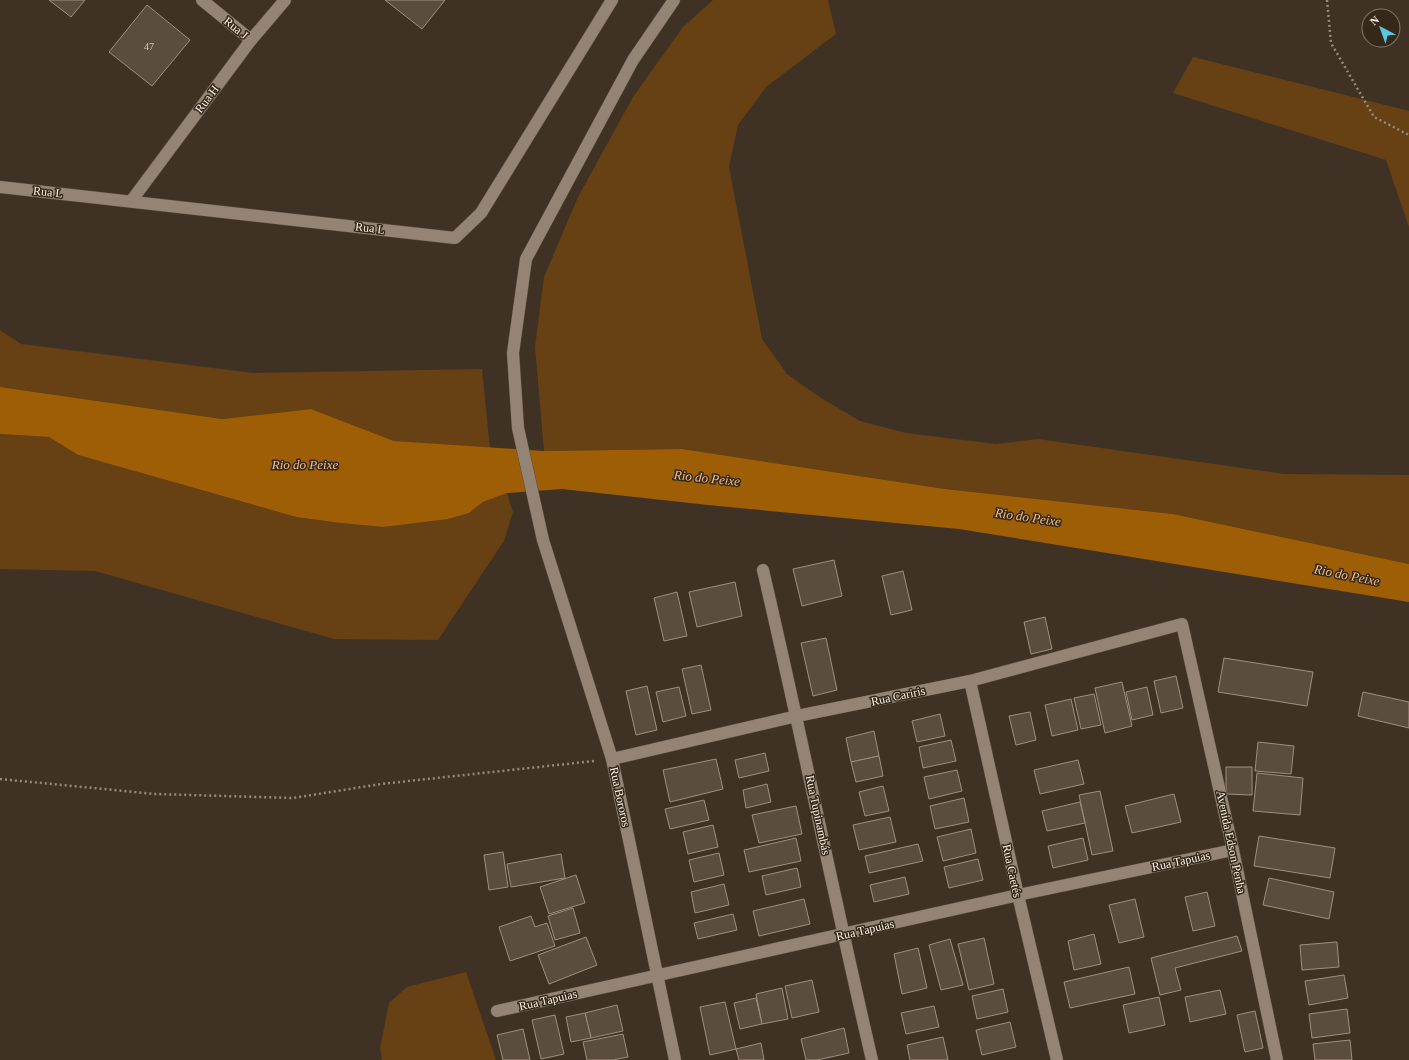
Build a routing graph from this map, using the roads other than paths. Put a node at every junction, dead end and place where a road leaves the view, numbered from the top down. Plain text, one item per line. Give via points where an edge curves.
1 (202, 0) edge
2 (285, 0) edge
3 (612, 0) edge
4 (674, 0) edge
5 (251, 40) junction
6 (0, 187) edge
7 (132, 200) junction
8 (763, 570) dead end
9 (1182, 624) joint
10 (970, 681) junction
11 (797, 716) junction
12 (612, 759) junction
13 (1233, 850) junction
14 (1018, 895) junction
15 (843, 935) junction
16 (657, 975) junction
17 (497, 1011) dead end
18 (675, 1060) edge
19 (872, 1060) edge
20 (1056, 1060) edge
21 (1277, 1060) edge

1 - 5 street, Rua J
2 - 5 street, Rua H
3 - 7 street, Rua L via 481,213 455,238
4 - 12 street, Rua Bororos via 633,60 526,259 513,353 518,428 543,540
5 - 7 street, Rua H
6 - 7 street, Rua L
8 - 11 street, Rua Tupinambás
9 - 10 street, Rua Cariris
9 - 13 street, Avenida Edson Penha
10 - 11 street, Rua Cariris
10 - 14 street, Rua Caetés
11 - 12 street, Rua Cariris
11 - 15 street, Rua Tupinambás
12 - 16 street, Rua Bororos
13 - 14 street, Rua Tapuias
13 - 21 street, Avenida Edson Penha
14 - 15 street, Rua Tapuias
14 - 20 street, Rua Caetés
15 - 16 street, Rua Tapuias
15 - 19 street, Rua Tupinambás
16 - 17 street, Rua Tapuias
16 - 18 street, Rua Bororos

